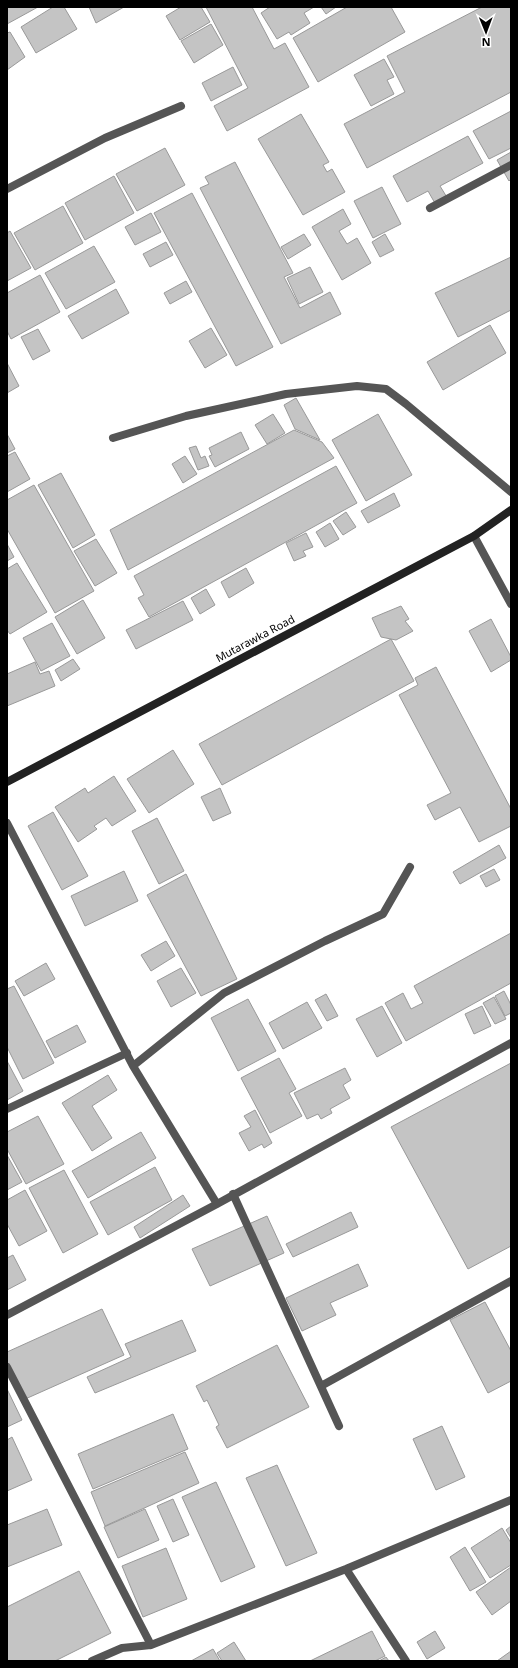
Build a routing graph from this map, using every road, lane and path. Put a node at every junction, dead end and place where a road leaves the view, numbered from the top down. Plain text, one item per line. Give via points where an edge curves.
1 (181, 106) dead end
2 (511, 165) edge
3 (7, 189) edge
4 (430, 208) dead end
5 (113, 438) dead end
6 (511, 492) edge
7 (511, 510) edge
8 (474, 536) junction
9 (511, 604) edge
10 (7, 782) edge
11 (7, 823) edge
12 (410, 867) dead end
13 (511, 1043) edge
14 (127, 1053) junction
15 (134, 1066) junction
16 (7, 1109) edge
17 (234, 1194) junction
18 (216, 1204) junction
19 (511, 1281) edge
20 (7, 1315) edge
21 (7, 1367) edge
22 (321, 1386) junction
23 (339, 1426) dead end
24 (511, 1500) edge
25 (346, 1569) junction
26 (151, 1645) junction
27 (92, 1661) edge
28 (406, 1661) edge

1 - 3 street via 105,138
2 - 4 street
5 - 6 street via 186,416 286,394 358,386 386,389
7 - 8 street, Mutarawka Road
8 - 9 street
8 - 10 street, Mutarawka Road
11 - 14 street
12 - 15 street via 383,914 224,993
13 - 17 street
14 - 15 street
14 - 16 street
15 - 18 street
17 - 18 street
17 - 22 street
18 - 20 street
19 - 22 street
21 - 26 street
22 - 23 street
24 - 25 street
25 - 26 street
25 - 28 street
26 - 27 street via 122,1648

